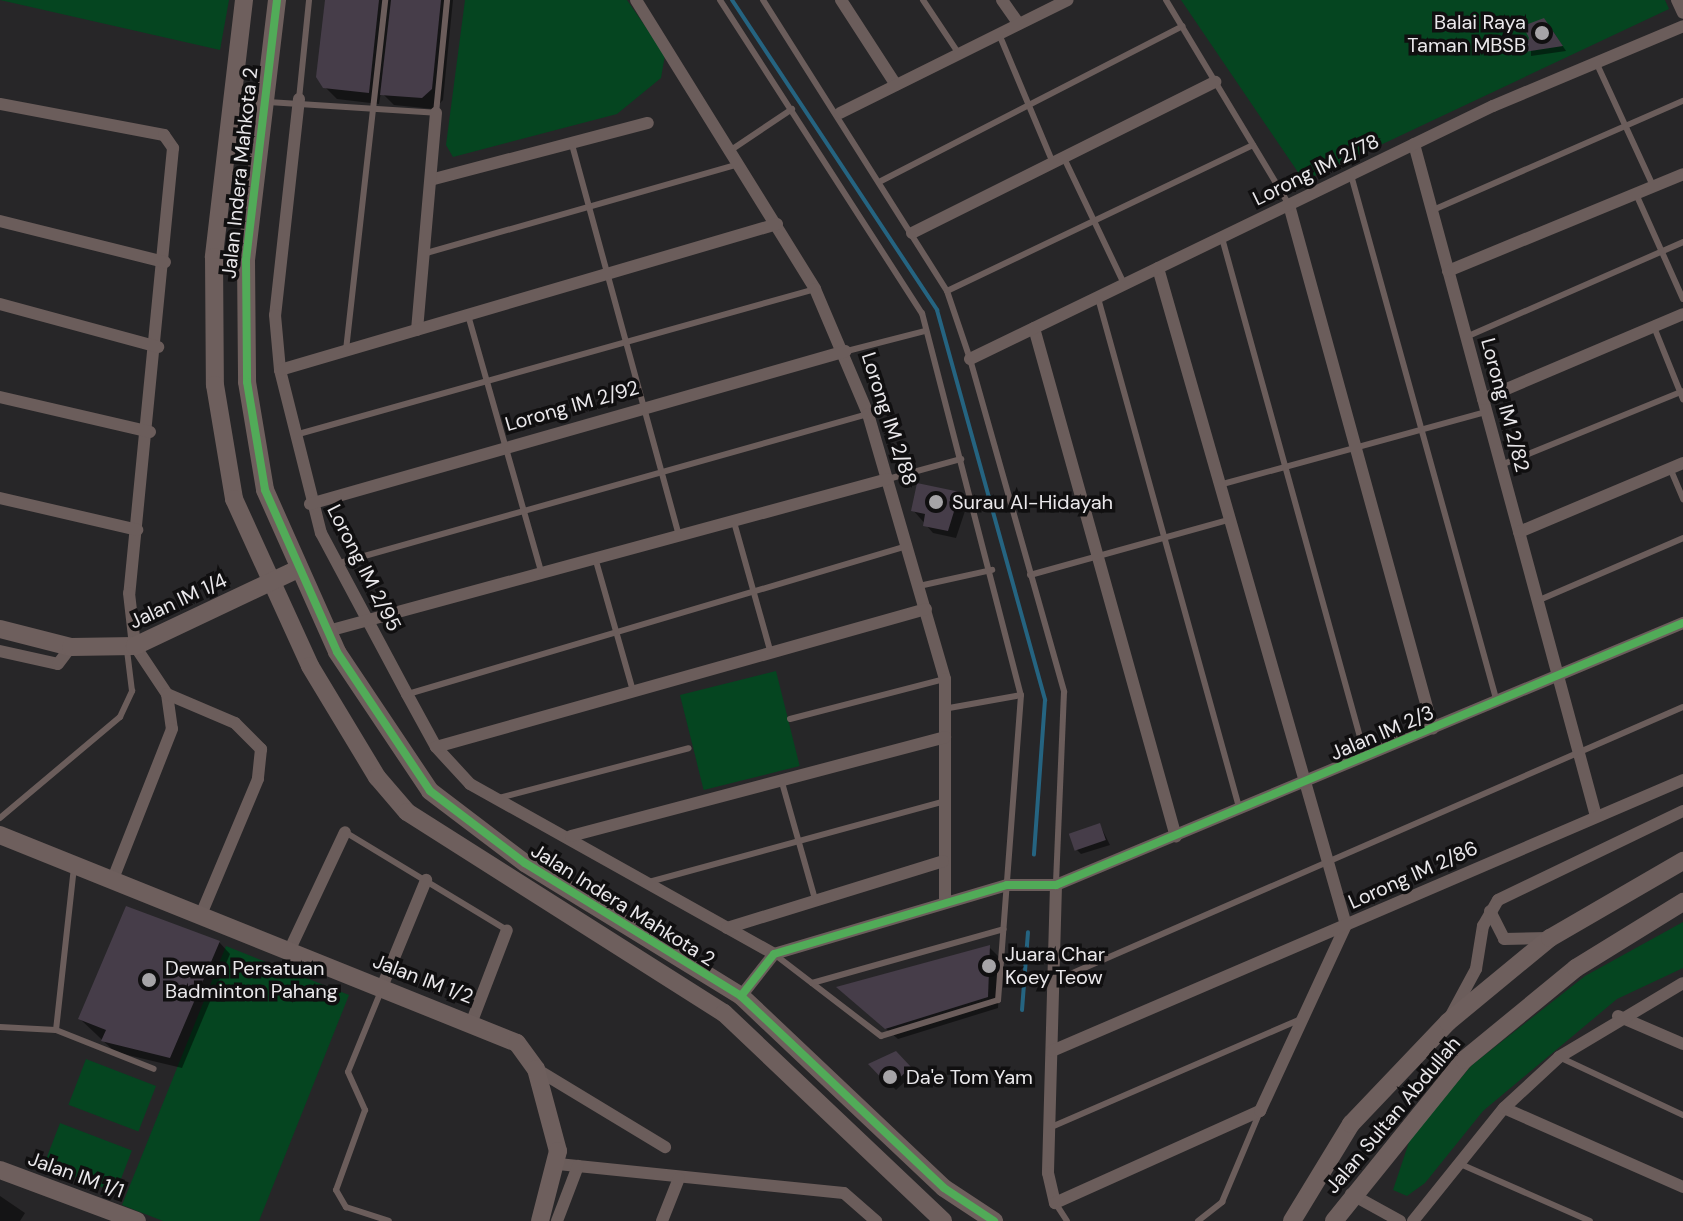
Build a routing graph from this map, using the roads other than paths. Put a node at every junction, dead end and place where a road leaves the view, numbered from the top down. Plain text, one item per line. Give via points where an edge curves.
1 (244, 0) edge
2 (277, 0) edge
3 (309, 0) edge
4 (385, 0) edge
5 (447, 0) edge
6 (636, 0) edge
7 (720, 0) edge
8 (763, 0) edge
9 (841, 0) edge
10 (923, 0) edge
11 (1002, 0) edge
12 (1068, 0) edge
13 (1166, 0) edge
14 (1019, 24) junction
15 (1182, 26) junction
16 (1683, 26) edge
17 (999, 34) junction
18 (959, 54) junction
19 (1596, 62) junction
20 (1215, 82) junction
21 (896, 85) junction
22 (299, 99) junction
23 (1683, 101) edge
24 (264, 102) junction
25 (0, 104) edge
26 (1029, 105) junction
27 (375, 107) junction
28 (792, 109) junction
29 (436, 113) junction
30 (840, 113) junction
31 (648, 123) dead end
32 (1624, 127) junction
33 (571, 141) junction
34 (1414, 144) junction
35 (1253, 145) junction
36 (734, 148) junction
37 (1058, 160) junction
38 (742, 163) junction
39 (1683, 174) edge
40 (1351, 175) junction
41 (434, 179) junction
42 (881, 181) junction
43 (1653, 187) junction
44 (1636, 194) junction
45 (1289, 205) junction
46 (588, 207) junction
47 (1432, 210) junction
48 (0, 221) edge
49 (1094, 221) junction
50 (777, 224) junction
51 (912, 233) junction
52 (1222, 238) junction
53 (1683, 242) edge
54 (1662, 252) junction
55 (423, 254) junction
56 (165, 262) junction
57 (1158, 268) junction
58 (1448, 271) junction
59 (605, 274) junction
60 (1124, 284) junction
61 (815, 289) junction
62 (947, 291) junction
63 (1098, 298) junction
64 (1683, 299) edge
65 (0, 304) edge
66 (1683, 314) edge
67 (468, 315) junction
68 (1654, 327) junction
69 (1034, 328) junction
70 (417, 330) junction
71 (925, 331) junction
72 (1466, 337) junction
73 (624, 342) junction
74 (158, 347) junction
75 (346, 350) junction
76 (846, 351) junction
77 (970, 359) junction
78 (280, 370) junction
79 (487, 381) junction
80 (1682, 394) edge
81 (0, 397) edge
82 (1484, 406) junction
83 (642, 407) junction
84 (868, 414) junction
85 (1422, 430) junction
86 (150, 432) junction
87 (295, 435) junction
88 (505, 447) junction
89 (1356, 448) junction
90 (961, 459) junction
91 (1501, 465) junction
92 (1677, 465) edge
93 (1285, 467) junction
94 (661, 473) junction
95 (888, 479) junction
96 (1219, 485) junction
97 (0, 498) edge
98 (1683, 499) edge
99 (310, 504) junction
100 (524, 511) junction
101 (1228, 520) junction
102 (734, 522) junction
103 (137, 530) junction
104 (1519, 532) junction
105 (679, 537) junction
106 (1165, 538) junction
107 (1683, 538) edge
108 (907, 546) junction
109 (1098, 556) junction
110 (596, 561) junction
111 (335, 564) junction
112 (298, 569) junction
113 (992, 570) junction
114 (1030, 575) junction
115 (541, 576) junction
116 (270, 583) junction
117 (919, 586) junction
118 (753, 591) junction
119 (1537, 601) junction
120 (926, 609) junction
121 (368, 623) junction
122 (1683, 623) edge
123 (0, 629) edge
124 (614, 630) junction
125 (328, 631) junction
126 (130, 646) junction
127 (71, 647) junction
128 (0, 651) edge
129 (771, 654) junction
130 (1558, 676) junction
131 (945, 679) junction
132 (633, 691) junction
133 (167, 694) junction
134 (407, 694) junction
135 (1021, 695) junction
136 (1497, 702) junction
137 (1683, 707) edge
138 (949, 708) junction
139 (790, 719) dead end
140 (1433, 729) junction
141 (945, 737) junction
142 (436, 747) junction
143 (689, 748) dead end
144 (1579, 752) junction
145 (1365, 757) junction
146 (781, 779) junction
147 (1683, 780) edge
148 (1302, 784) junction
149 (499, 798) junction
150 (941, 802) junction
151 (1240, 810) junction
152 (1683, 811) edge
153 (1596, 816) junction
154 (0, 818) edge
155 (345, 832) joint
156 (0, 835) edge
157 (571, 836) junction
158 (1176, 837) junction
159 (798, 838) junction
160 (943, 861) junction
161 (1683, 861) edge
162 (74, 862) junction
163 (1326, 862) junction
164 (114, 876) junction
165 (426, 880) junction
166 (649, 882) junction
167 (1007, 885) junction
168 (1056, 885) junction
169 (815, 899) junction
170 (945, 902) junction
171 (1683, 902) edge
172 (1490, 911) junction
173 (202, 912) junction
174 (1346, 925) junction
175 (727, 928) junction
176 (1004, 929) junction
177 (507, 930) joint
178 (1550, 938) junction
179 (290, 949) junction
180 (774, 954) junction
181 (1051, 982) junction
182 (812, 983) junction
183 (1683, 983) edge
184 (382, 987) junction
185 (741, 996) junction
186 (1618, 1016) junction
187 (1303, 1018) junction
188 (472, 1021) junction
189 (1448, 1022) junction
190 (0, 1027) edge
191 (56, 1030) junction
192 (1683, 1044) edge
193 (1052, 1051) junction
194 (1559, 1057) junction
195 (154, 1069) dead end
196 (536, 1069) junction
197 (1504, 1108) junction
198 (1260, 1111) junction
199 (1683, 1115) edge
200 (1048, 1128) junction
201 (665, 1147) dead end
202 (1458, 1163) junction
203 (558, 1164) junction
204 (578, 1166) junction
205 (0, 1170) edge
206 (679, 1178) junction
207 (1311, 1184) junction
208 (1683, 1187) edge
209 (1351, 1194) junction
210 (1055, 1203) junction
211 (1392, 1219) edge
212 (137, 1221) edge
213 (389, 1221) edge
214 (540, 1221) edge
215 (557, 1221) edge
216 (662, 1221) edge
217 (876, 1221) edge
218 (943, 1221) edge
219 (994, 1221) edge
220 (1067, 1221) edge
221 (1198, 1221) edge
222 (1286, 1221) edge
223 (1292, 1221) edge
224 (1334, 1221) edge
225 (1413, 1221) edge
226 (1590, 1221) edge

1 - 116 street, Jalan Indera Mahkota 2 via 210,319 222,445 234,499
2 - 24 street, Jalan Indera Mahkota 2
3 - 22 lane, Lorong IM 2/95
4 - 27 lane
5 - 29 lane
6 - 36 street, Lorong IM 2/88
7 - 28 lane
8 - 30 lane
9 - 21 street
10 - 18 lane
11 - 14 street
12 - 14 street
13 - 15 lane
14 - 17 street
15 - 20 lane
15 - 26 lane
16 - 19 street, Lorong IM 2/78
17 - 18 street
17 - 26 lane
18 - 21 street
19 - 32 lane
19 - 34 street, Lorong IM 2/78
20 - 35 lane
20 - 37 street
21 - 30 street
22 - 24 lane
22 - 27 lane
22 - 78 street, Lorong IM 2/95 via 275,315
23 - 32 lane
24 - 112 street, Jalan Indera Mahkota 2 via 242,319 253,439
25 - 56 street via 156,134 173,148
26 - 37 lane
26 - 42 lane
27 - 29 lane
27 - 75 lane
28 - 36 lane
28 - 71 lane via 922,313
29 - 41 street
30 - 42 lane
31 - 33 street
32 - 43 lane
32 - 47 lane
33 - 41 street
33 - 46 lane
34 - 40 street, Lorong IM 2/78
34 - 47 street, Lorong IM 2/82
35 - 45 lane
35 - 49 lane
36 - 38 street, Lorong IM 2/88
37 - 49 lane
37 - 51 street
38 - 46 lane
38 - 50 street, Lorong IM 2/88
39 - 43 street
40 - 45 street, Lorong IM 2/78
40 - 85 lane
41 - 55 street
42 - 51 lane
43 - 44 street
44 - 54 lane
44 - 58 street
45 - 52 street, Lorong IM 2/78
45 - 89 street
46 - 55 lane
46 - 59 lane
47 - 58 street, Lorong IM 2/82
48 - 56 street
49 - 60 lane
49 - 62 lane
50 - 59 street
50 - 61 street, Lorong IM 2/88
51 - 62 lane
52 - 57 street, Lorong IM 2/78
52 - 93 lane
53 - 54 lane
54 - 64 lane
54 - 72 lane
55 - 70 street
56 - 74 street
57 - 60 street, Lorong IM 2/78
57 - 96 street
58 - 72 street, Lorong IM 2/82
59 - 67 street
59 - 73 lane
60 - 63 street, Lorong IM 2/78
61 - 73 lane
61 - 76 street, Lorong IM 2/88
62 - 77 lane
63 - 69 street, Lorong IM 2/78
63 - 106 lane
65 - 74 street
66 - 68 street
67 - 70 street
67 - 79 lane
68 - 80 lane
68 - 82 street
69 - 77 street, Lorong IM 2/78
69 - 109 street
70 - 75 street
71 - 76 lane
71 - 90 lane
72 - 82 street, Lorong IM 2/82
73 - 79 lane
73 - 83 lane
74 - 86 street
75 - 78 street
76 - 83 street, Lorong IM 2/92
76 - 84 street, Lorong IM 2/88
77 - 114 lane
78 - 87 street, Lorong IM 2/95
79 - 87 lane
79 - 88 lane
80 - 91 lane
81 - 86 street
82 - 85 lane
82 - 91 street, Lorong IM 2/82
83 - 88 street, Lorong IM 2/92
83 - 94 lane
84 - 94 lane
84 - 95 street, Lorong IM 2/88
85 - 89 lane
85 - 136 lane
86 - 103 street
87 - 99 street, Lorong IM 2/95
88 - 99 street, Lorong IM 2/92
88 - 100 lane
89 - 93 lane
89 - 140 street
90 - 95 lane
90 - 113 lane
91 - 104 street, Lorong IM 2/82
92 - 98 lane
92 - 104 street
93 - 96 lane
93 - 145 lane
94 - 100 lane
94 - 105 lane
95 - 102 street
95 - 108 street, Lorong IM 2/88
96 - 101 street
97 - 103 street
99 - 111 street, Lorong IM 2/95
100 - 111 lane
100 - 115 lane
101 - 106 lane
101 - 148 street
102 - 105 street
102 - 118 lane
103 - 126 street via 129,593
104 - 119 street, Lorong IM 2/82
105 - 110 street
106 - 109 lane
106 - 151 lane
107 - 119 lane
108 - 117 street, Lorong IM 2/88
108 - 118 lane
109 - 114 lane
109 - 158 street
110 - 115 street
110 - 124 lane
111 - 121 street, Lorong IM 2/95
112 - 116 street, Jalan IM 1/4
112 - 125 street, Jalan Indera Mahkota 2
113 - 117 lane
113 - 135 lane
114 - 168 lane via 1066,708
115 - 121 street
116 - 126 street, Jalan IM 1/4
116 - 218 street, Jalan Indera Mahkota 2 via 326,694 407,812 724,1013
117 - 120 street, Lorong IM 2/88
118 - 124 lane
118 - 129 lane
119 - 130 street, Lorong IM 2/82
120 - 129 street
120 - 131 street, Lorong IM 2/88
121 - 125 street
121 - 134 street, Lorong IM 2/95
122 - 130 street, Jalan IM 2/3
123 - 127 street, Jalan IM 1/4
124 - 132 lane
124 - 134 lane
125 - 185 street, Jalan Indera Mahkota 2 via 402,759 430,791 525,863
126 - 127 street, Jalan IM 1/4
126 - 133 street
126 - 154 lane via 132,691 120,717
127 - 128 street, Jalan IM 1/4 via 58,664
129 - 132 street
130 - 136 street, Jalan IM 2/3
130 - 144 street, Lorong IM 2/82
131 - 138 street, Lorong IM 2/88
131 - 139 lane
132 - 142 street
133 - 164 street via 168,748
133 - 173 street via 251,735 263,761
134 - 142 street, Lorong IM 2/95
135 - 138 lane
135 - 167 lane
136 - 140 street, Jalan IM 2/3
137 - 144 lane
138 - 141 street, Lorong IM 2/88
140 - 145 street, Jalan IM 2/3
141 - 146 street
141 - 150 street, Lorong IM 2/88
142 - 149 street, Lorong IM 2/95 via 461,777
143 - 149 lane
144 - 153 street, Lorong IM 2/82
144 - 163 lane
145 - 148 street, Jalan IM 2/3
146 - 157 street
146 - 159 lane
147 - 153 street, Lorong IM 2/86
148 - 151 street, Jalan IM 2/3
148 - 163 street
149 - 157 street, Lorong IM 2/95
150 - 159 lane
150 - 160 street, Lorong IM 2/88
151 - 158 street, Jalan IM 2/3
152 - 172 street via 1510,890
153 - 174 street, Lorong IM 2/86
155 - 165 lane
155 - 179 street
156 - 162 street, Jalan IM 1/2
157 - 166 street, Lorong IM 2/95
158 - 168 street, Jalan IM 2/3
159 - 166 lane
159 - 169 lane
160 - 169 street
160 - 170 street, Lorong IM 2/88
161 - 178 street, Jalan Sultan Abdullah
162 - 164 street, Jalan IM 1/2
162 - 191 lane
163 - 174 street
163 - 181 lane
164 - 173 street, Jalan IM 1/2
165 - 177 lane
165 - 184 street
166 - 175 street, Lorong IM 2/95
167 - 168 street, Jalan IM 2/3
167 - 170 street, Jalan IM 2/3
167 - 176 lane
168 - 181 street
169 - 175 street
170 - 180 street, Jalan IM 2/3
171 - 209 street, Jalan Sultan Abdullah via 1576,968 1464,1060
172 - 178 street via 1504,939
172 - 189 street via 1476,969
173 - 179 street, Jalan IM 1/2
174 - 187 street, Lorong IM 2/86
174 - 193 street
175 - 180 street, Lorong IM 2/95
176 - 182 lane
176 - 182 lane via 998,1000 895,1036 872,1032
177 - 188 street
178 - 189 street, Jalan Sultan Abdullah
179 - 184 street, Jalan IM 1/2
180 - 182 lane
180 - 185 street
181 - 193 street
183 - 186 street
184 - 188 street, Jalan IM 1/2
184 - 213 lane via 348,1072 365,1110 336,1190 346,1207
185 - 219 street, Jalan Indera Mahkota 2 via 944,1188
186 - 192 street
186 - 194 street
187 - 198 street, Lorong IM 2/86
187 - 200 lane
188 - 196 street, Jalan IM 1/2 via 517,1043
189 - 207 street, Jalan Sultan Abdullah via 1351,1124
190 - 191 lane
191 - 195 lane
193 - 200 street
194 - 197 street
194 - 199 lane
196 - 201 street
196 - 203 street, Jalan IM 1/2
197 - 202 street
197 - 208 street
198 - 210 street
198 - 221 lane via 1222,1202
200 - 210 street
202 - 225 street
202 - 226 lane
203 - 204 street
203 - 214 street
204 - 206 street
204 - 215 street
205 - 212 street, Jalan IM 1/1
206 - 216 street
206 - 217 street via 844,1193
207 - 222 street
207 - 223 street, Jalan Sultan Abdullah
209 - 211 street
209 - 224 street, Jalan Sultan Abdullah
210 - 220 lane

